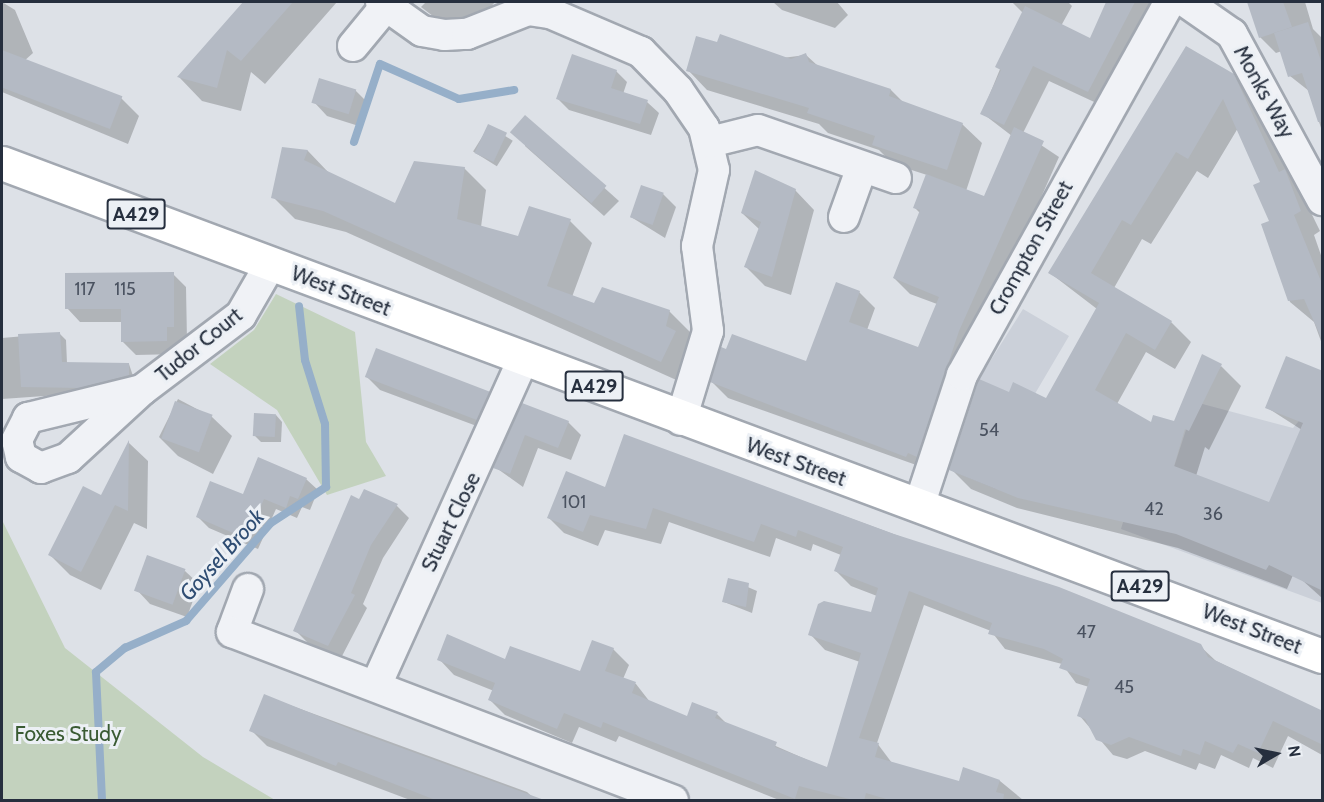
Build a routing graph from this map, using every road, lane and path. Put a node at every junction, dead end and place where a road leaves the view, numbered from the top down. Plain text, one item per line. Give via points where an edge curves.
1 (1170, 2) edge
2 (1186, 2) edge
3 (384, 4) edge
4 (353, 46) dead end
5 (710, 142) junction
6 (2, 163) edge
7 (862, 167) junction
8 (896, 178) dead end
9 (1323, 200) edge
10 (844, 217) dead end
11 (270, 265) junction
12 (523, 359) junction
13 (142, 390) dead end
14 (681, 420) junction
15 (919, 506) junction
16 (248, 589) dead end
17 (1323, 656) edge
18 (377, 683) junction
19 (673, 801) edge

1 - 15 street, Crompton Street via 962,375
2 - 9 street, Monks Way via 1232,34
3 - 4 street
3 - 5 street via 422,31 445,35 467,34 540,10 623,43 661,68
5 - 7 street via 758,130
5 - 14 street via 714,170 698,246 708,331
6 - 11 main road, A429
7 - 8 street
7 - 10 street
11 - 12 main road, West Street / A429
11 - 13 street, Tudor Court via 241,315
12 - 14 main road, West Street / A429
12 - 18 street, Stuart Close
14 - 15 main road, West Street / A429
15 - 17 main road, West Street / A429
16 - 18 street via 232,632
18 - 19 street

